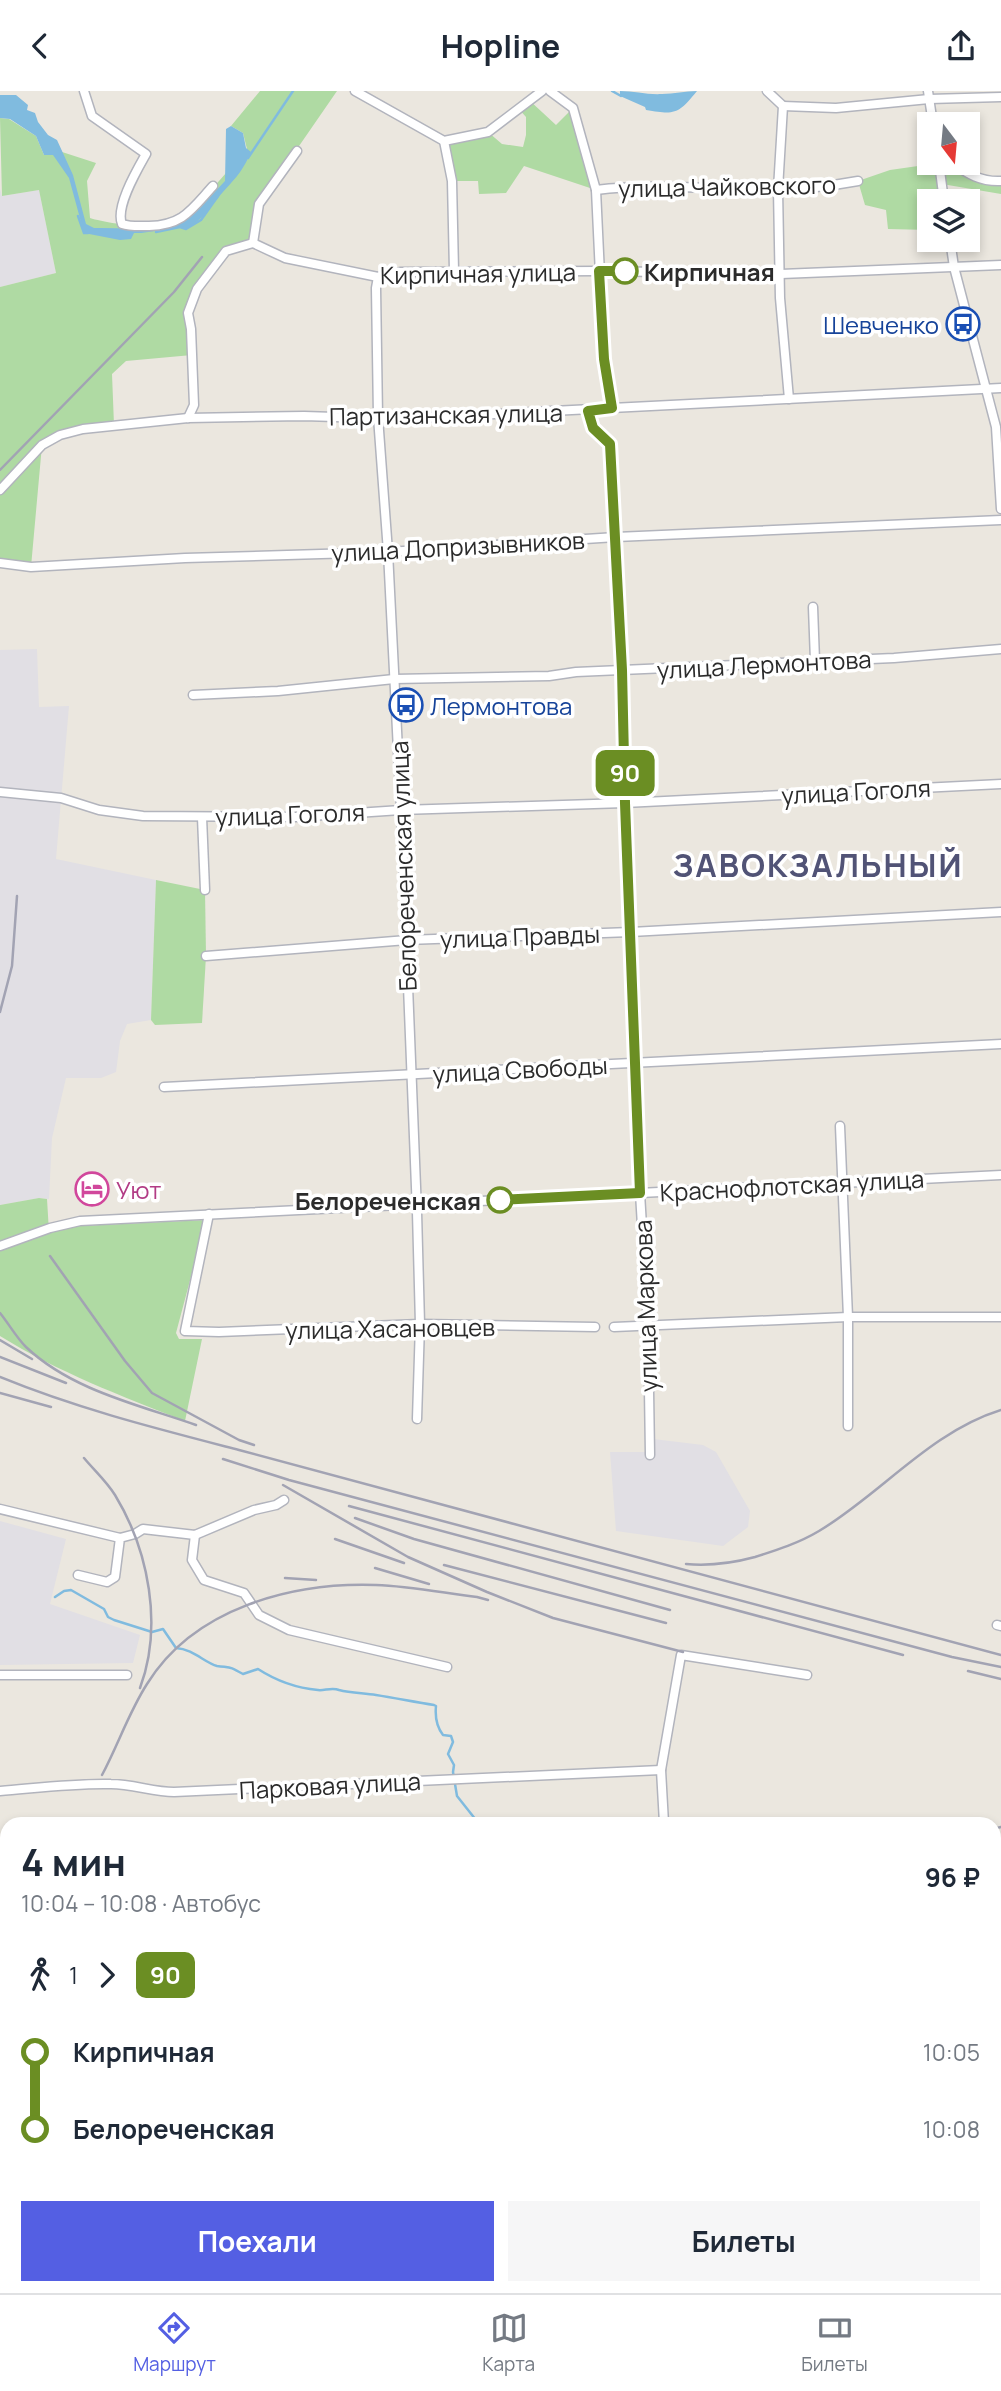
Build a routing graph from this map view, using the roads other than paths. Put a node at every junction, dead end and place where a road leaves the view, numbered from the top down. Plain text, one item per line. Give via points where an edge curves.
1 (84, 91) edge
2 (355, 91) edge
3 (542, 91) edge
4 (550, 91) edge
5 (767, 91) edge
6 (928, 95) edge
7 (1001, 97) edge
8 (783, 106) junction
9 (444, 141) junction
10 (297, 151) dead end
11 (970, 175) edge
12 (858, 181) dead end
13 (1001, 181) edge
14 (213, 186) dead end
15 (778, 189) junction
16 (596, 190) junction
17 (253, 243) junction
18 (952, 252) edge
19 (1001, 265) edge
20 (954, 267) junction
21 (454, 271) junction
22 (599, 271) junction
23 (781, 274) junction
24 (378, 277) junction
25 (1001, 388) edge
26 (986, 389) junction
27 (789, 399) junction
28 (612, 408) junction
29 (588, 411) junction
30 (378, 417) junction
31 (188, 418) junction
32 (0, 490) edge
33 (1001, 509) edge
34 (1001, 520) edge
35 (616, 537) junction
36 (388, 552) junction
37 (0, 563) edge
38 (813, 607) dead end
39 (1001, 649) edge
40 (815, 661) junction
41 (622, 670) junction
42 (394, 679) junction
43 (193, 695) dead end
44 (1001, 784) edge
45 (0, 792) edge
46 (625, 803) junction
47 (401, 810) junction
48 (202, 817) junction
49 (205, 890) dead end
50 (1001, 912) edge
51 (631, 932) junction
52 (407, 940) junction
53 (206, 956) dead end
54 (1001, 1044) edge
55 (636, 1063) junction
56 (410, 1075) junction
57 (164, 1087) dead end
58 (840, 1126) dead end
59 (1001, 1175) edge
60 (842, 1182) junction
61 (640, 1193) junction
62 (417, 1204) junction
63 (209, 1214) junction
64 (0, 1245) edge
65 (848, 1317) junction
66 (1001, 1317) edge
67 (420, 1324) junction
68 (648, 1325) junction
69 (595, 1327) dead end
70 (614, 1327) dead end
71 (417, 1419) dead end
72 (848, 1426) dead end
73 (650, 1455) dead end
74 (284, 1500) dead end
75 (0, 1509) edge
76 (195, 1535) junction
77 (120, 1538) junction
78 (78, 1575) dead end
79 (447, 1667) dead end
80 (0, 1675) edge
81 (127, 1675) dead end
82 (807, 1675) dead end
83 (662, 1770) junction
84 (0, 1791) edge
85 (664, 1817) edge

1 - 14 street via 92,116 146,154 131,181 119,216 121,224 176,223
2 - 9 street
3 - 9 street via 488,132
4 - 16 street via 573,108
5 - 8 street
6 - 7 street
6 - 8 street via 836,108
8 - 15 street
9 - 21 street via 452,181
10 - 17 street via 259,204
11 - 13 street
12 - 15 street, улица Чайковского
15 - 16 street, улица Чайковского
15 - 23 street
16 - 22 street
17 - 24 street, Кирпичная улица via 285,258
17 - 31 street via 226,251 192,301 188,313 194,405
18 - 20 street
19 - 20 street, Кирпичная улица
20 - 23 street, Кирпичная улица
20 - 26 street
21 - 22 street, Кирпичная улица
21 - 24 street, Кирпичная улица
22 - 23 street, Кирпичная улица
22 - 28 street
23 - 27 street
24 - 30 street, Белореченская улица
25 - 26 street, Партизанская улица
26 - 27 street, Партизанская улица
26 - 33 street via 996,427
27 - 28 street, Партизанская улица
28 - 29 street, Партизанская улица
29 - 30 street, Партизанская улица
29 - 35 street, улица Маркова via 593,428 610,444
30 - 31 street, Партизанская улица
30 - 36 street, Белореченская улица
31 - 32 street, Партизанская улица via 61,435 42,445
34 - 35 street, улица Допризывников
35 - 36 street, улица Допризывников
35 - 41 street, улица Маркова
36 - 37 street, улица Допризывников via 31,567
36 - 42 street, Белореченская улица
38 - 40 street
39 - 40 street, улица Лермонтова
40 - 41 street, улица Лермонтова
41 - 42 street, улица Лермонтова
41 - 46 street, улица Маркова
42 - 43 street, улица Лермонтова
42 - 47 street, Белореченская улица
44 - 46 street, улица Гоголя
45 - 48 street, улица Гоголя via 61,798 121,813
46 - 47 street, улица Гоголя
46 - 51 street, улица Маркова
47 - 48 street, улица Гоголя
47 - 52 street, Белореченская улица
48 - 49 street
50 - 51 street, улица Правды
51 - 52 street, улица Правды
51 - 55 street, улица Маркова
52 - 53 street, улица Правды
52 - 56 street, Белореченская улица
54 - 55 street, улица Свободы
55 - 56 street, улица Свободы
55 - 61 street, улица Маркова
56 - 57 street, улица Свободы
56 - 62 street, Белореченская улица
58 - 60 street
59 - 60 street, Краснофлотская улица
60 - 61 street, Краснофлотская улица
60 - 65 street
61 - 62 street, Краснофлотская улица
61 - 68 street, улица Маркова
62 - 63 street, Краснофлотская улица
62 - 67 street, Белореченская улица
63 - 64 street, Краснофлотская улица via 80,1221
63 - 67 street, улица Хасановцев via 185,1331
65 - 66 street
65 - 68 street
65 - 72 street
67 - 69 street, улица Хасановцев
67 - 71 street, Белореченская улица
68 - 70 street
68 - 73 street, улица Маркова
74 - 76 street
75 - 77 street
76 - 77 street via 143,1529
76 - 79 street via 192,1560 204,1580 244,1593 259,1615 289,1630
77 - 78 street via 115,1577 107,1582
80 - 81 street
82 - 83 street via 681,1655
83 - 84 street, Парковая улица via 167,1792 110,1784
83 - 85 street

